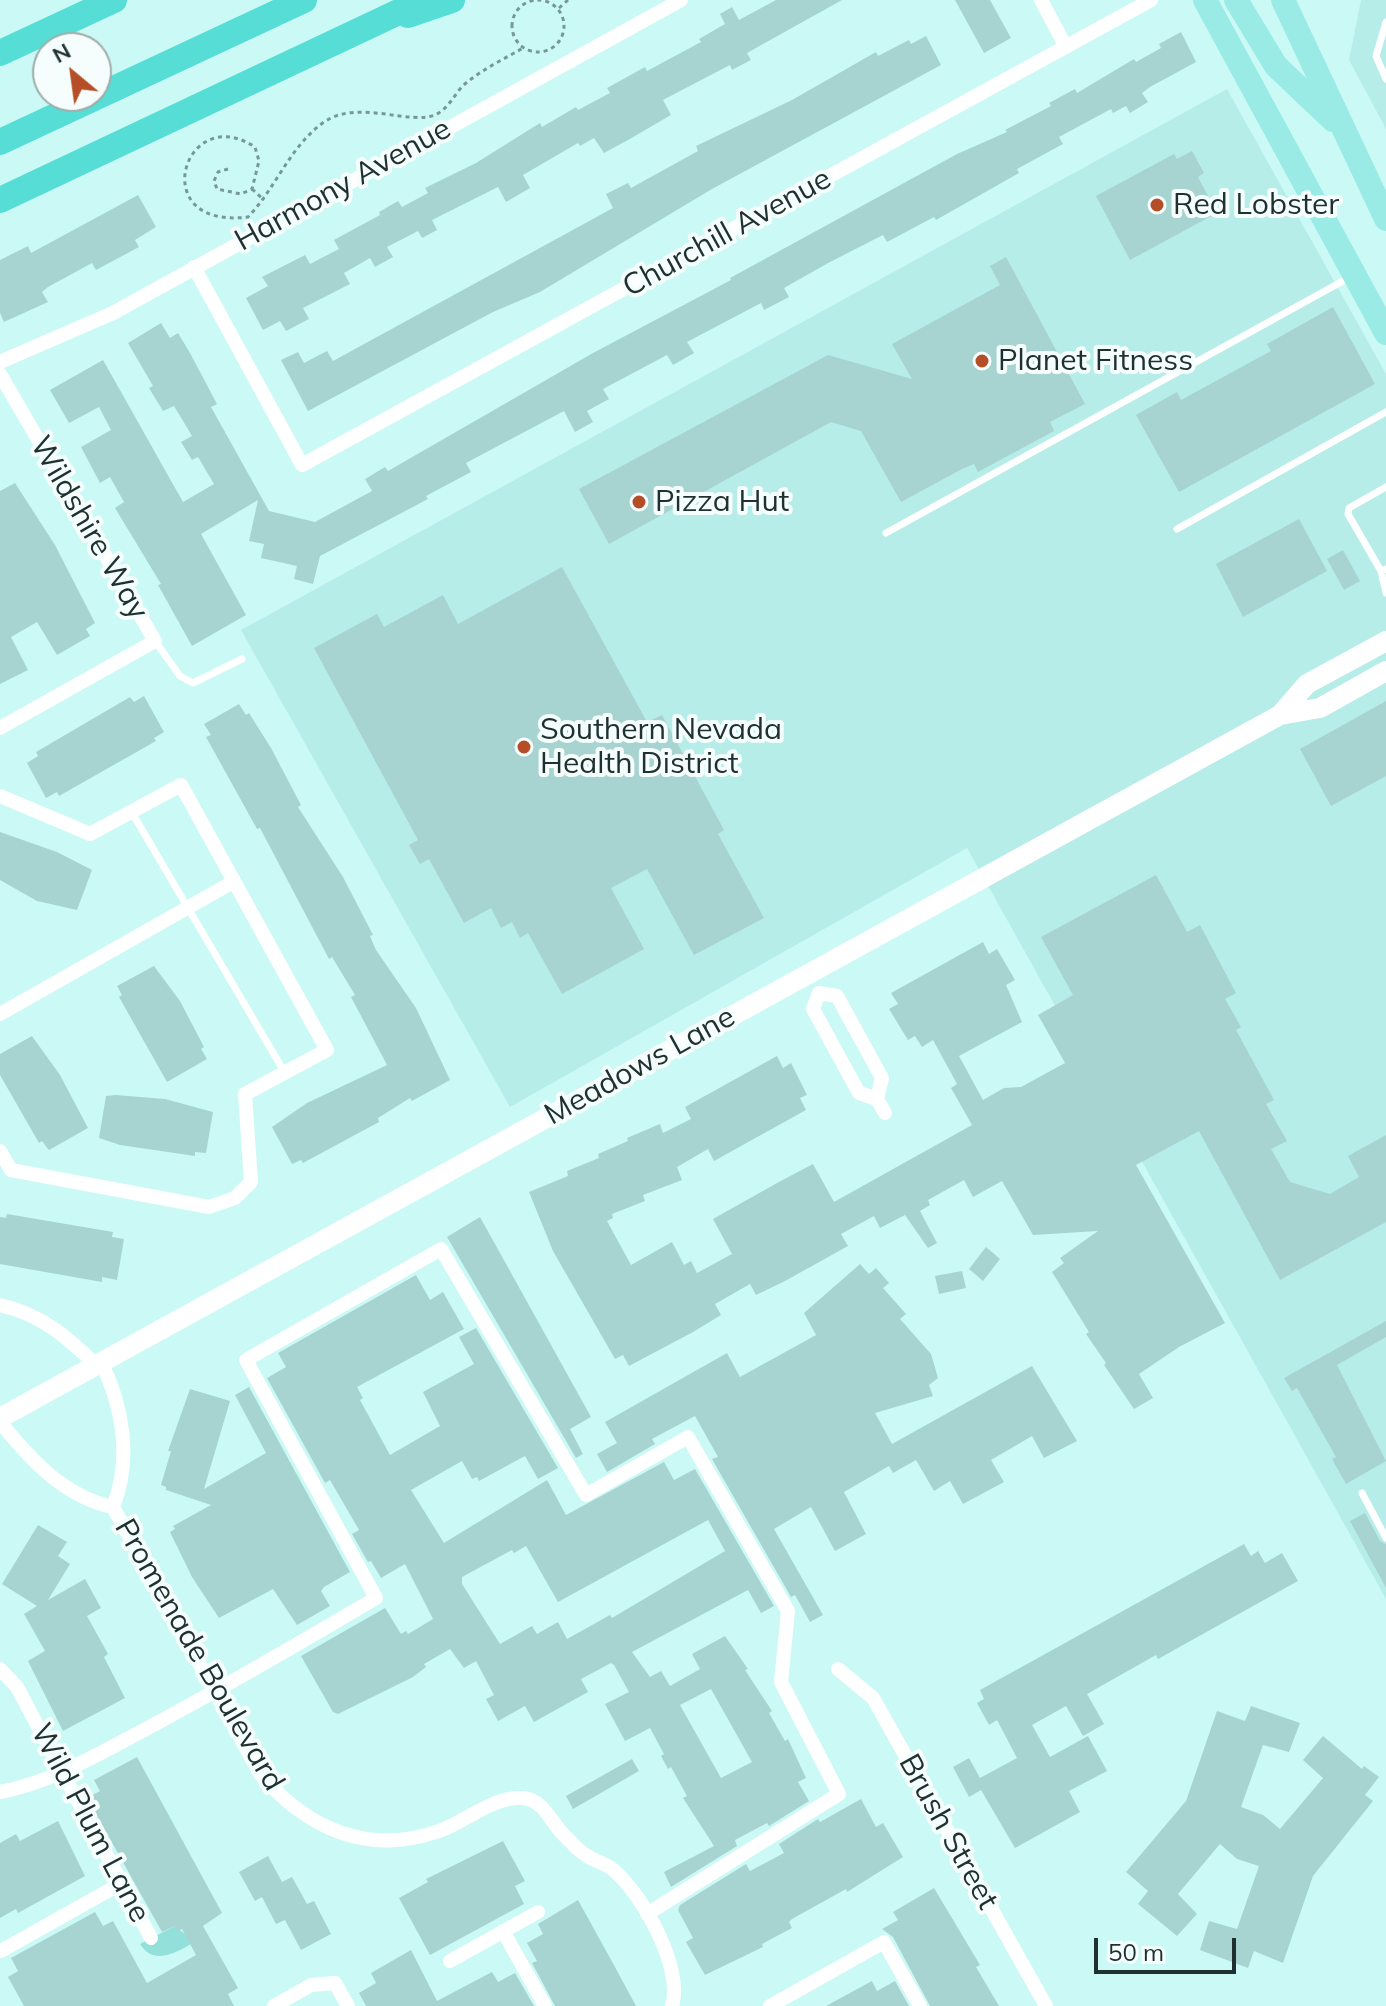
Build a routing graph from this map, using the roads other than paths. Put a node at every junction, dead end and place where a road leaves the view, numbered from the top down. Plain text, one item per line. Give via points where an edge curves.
1 (114, 0) edge
2 (304, 0) edge
3 (424, 0) edge
4 (452, 0) edge
5 (681, 0) edge
6 (1041, 0) edge
7 (1151, 0) edge
8 (1205, 0) edge
9 (1236, 0) edge
10 (1283, 0) edge
11 (1386, 22) edge
12 (363, 30) junction
13 (1066, 47) junction
14 (0, 53) edge
15 (1386, 79) edge
16 (1341, 127) junction
17 (0, 142) edge
18 (0, 200) edge
19 (1386, 219) edge
20 (194, 267) junction
21 (1354, 275) junction
22 (1386, 333) edge
23 (0, 362) edge
24 (0, 374) edge
25 (1386, 412) edge
26 (1386, 487) edge
27 (1177, 529) dead end
28 (886, 533) dead end
29 (1383, 570) edge
30 (1386, 593) edge
31 (155, 641) junction
32 (1386, 641) edge
33 (242, 659) dead end
34 (1386, 671) edge
35 (1280, 715) junction
36 (0, 728) edge
37 (0, 796) edge
38 (131, 811) junction
39 (233, 882) junction
40 (187, 909) junction
41 (809, 974) junction
42 (819, 993) junction
43 (0, 1014) edge
44 (285, 1073) junction
45 (877, 1099) junction
46 (885, 1113) dead end
47 (0, 1151) edge
48 (0, 1305) edge
49 (98, 1364) junction
50 (0, 1420) edge
51 (1362, 1493) dead end
52 (113, 1507) junction
53 (1386, 1538) edge
54 (0, 1669) edge
55 (838, 1669) dead end
56 (215, 1692) junction
57 (65, 1772) junction
58 (0, 1792) edge
59 (122, 1883) junction
60 (538, 1912) dead end
61 (647, 1914) junction
62 (503, 1931) junction
63 (151, 1938) dead end
64 (1, 1951) edge
65 (450, 1961) dead end
66 (274, 2006) edge
67 (348, 2006) edge
68 (545, 2006) edge
69 (672, 2006) edge
70 (770, 2006) edge
71 (920, 2006) edge
72 (1046, 2006) edge

1 - 14 highway
2 - 17 highway
3 - 12 highway
4 - 12 highway
5 - 20 street, Harmony Avenue
6 - 13 street
7 - 13 street, Churchill Avenue
8 - 21 main road
9 - 16 main road via 1276,66
10 - 16 main road
11 - 15 lane via 1376,50
12 - 18 highway
13 - 20 street, Churchill Avenue via 302,465
16 - 19 main road
20 - 23 street, Harmony Avenue via 88,326
21 - 22 main road
21 - 28 lane
24 - 31 street, Wildshire Way
25 - 27 lane
26 - 29 lane via 1349,508 1348,514
29 - 30 lane
31 - 33 lane via 180,676 193,683
31 - 36 street
32 - 35 street, Meadows Lane via 1307,684
34 - 35 street, Meadows Lane via 1320,708
35 - 41 street, Meadows Lane
37 - 38 street via 90,834
38 - 39 street via 181,785
38 - 40 lane
39 - 40 street
39 - 44 street via 327,1050
40 - 43 street
40 - 44 lane
41 - 42 street
41 - 49 street, Meadows Lane
42 - 45 street via 813,1009 859,1093
42 - 45 street via 837,996 882,1078
44 - 47 street via 245,1094 251,1182 235,1198 209,1207 11,1170
45 - 46 street
48 - 49 street via 28,1311
49 - 50 street, Meadows Lane
49 - 52 street, Promenade Boulevard via 112,1382 121,1421 121,1477
50 - 52 street, Promenade Boulevard via 46,1474
51 - 53 lane
52 - 56 street, Promenade Boulevard
54 - 57 street, Wild Plum Lane via 17,1687
55 - 72 street, Brush Street via 873,1698
56 - 57 street
56 - 61 street, Promenade Boulevard via 261,1775 284,1802 320,1825 358,1838 391,1841 439,1831 500,1802 526,1798 543,1807 556,1828 586,1856 610,1868
56 - 61 street via 376,1598 246,1360 441,1249 586,1495 688,1437 788,1611 781,1682 839,1794
57 - 58 street via 36,1786
57 - 59 street, Wild Plum Lane
59 - 63 street, Wild Plum Lane
59 - 64 street
60 - 62 street
61 - 69 street, Promenade Boulevard via 673,1968
62 - 65 street
62 - 68 street
66 - 67 street via 311,1985 335,1983
70 - 71 street via 884,1942

